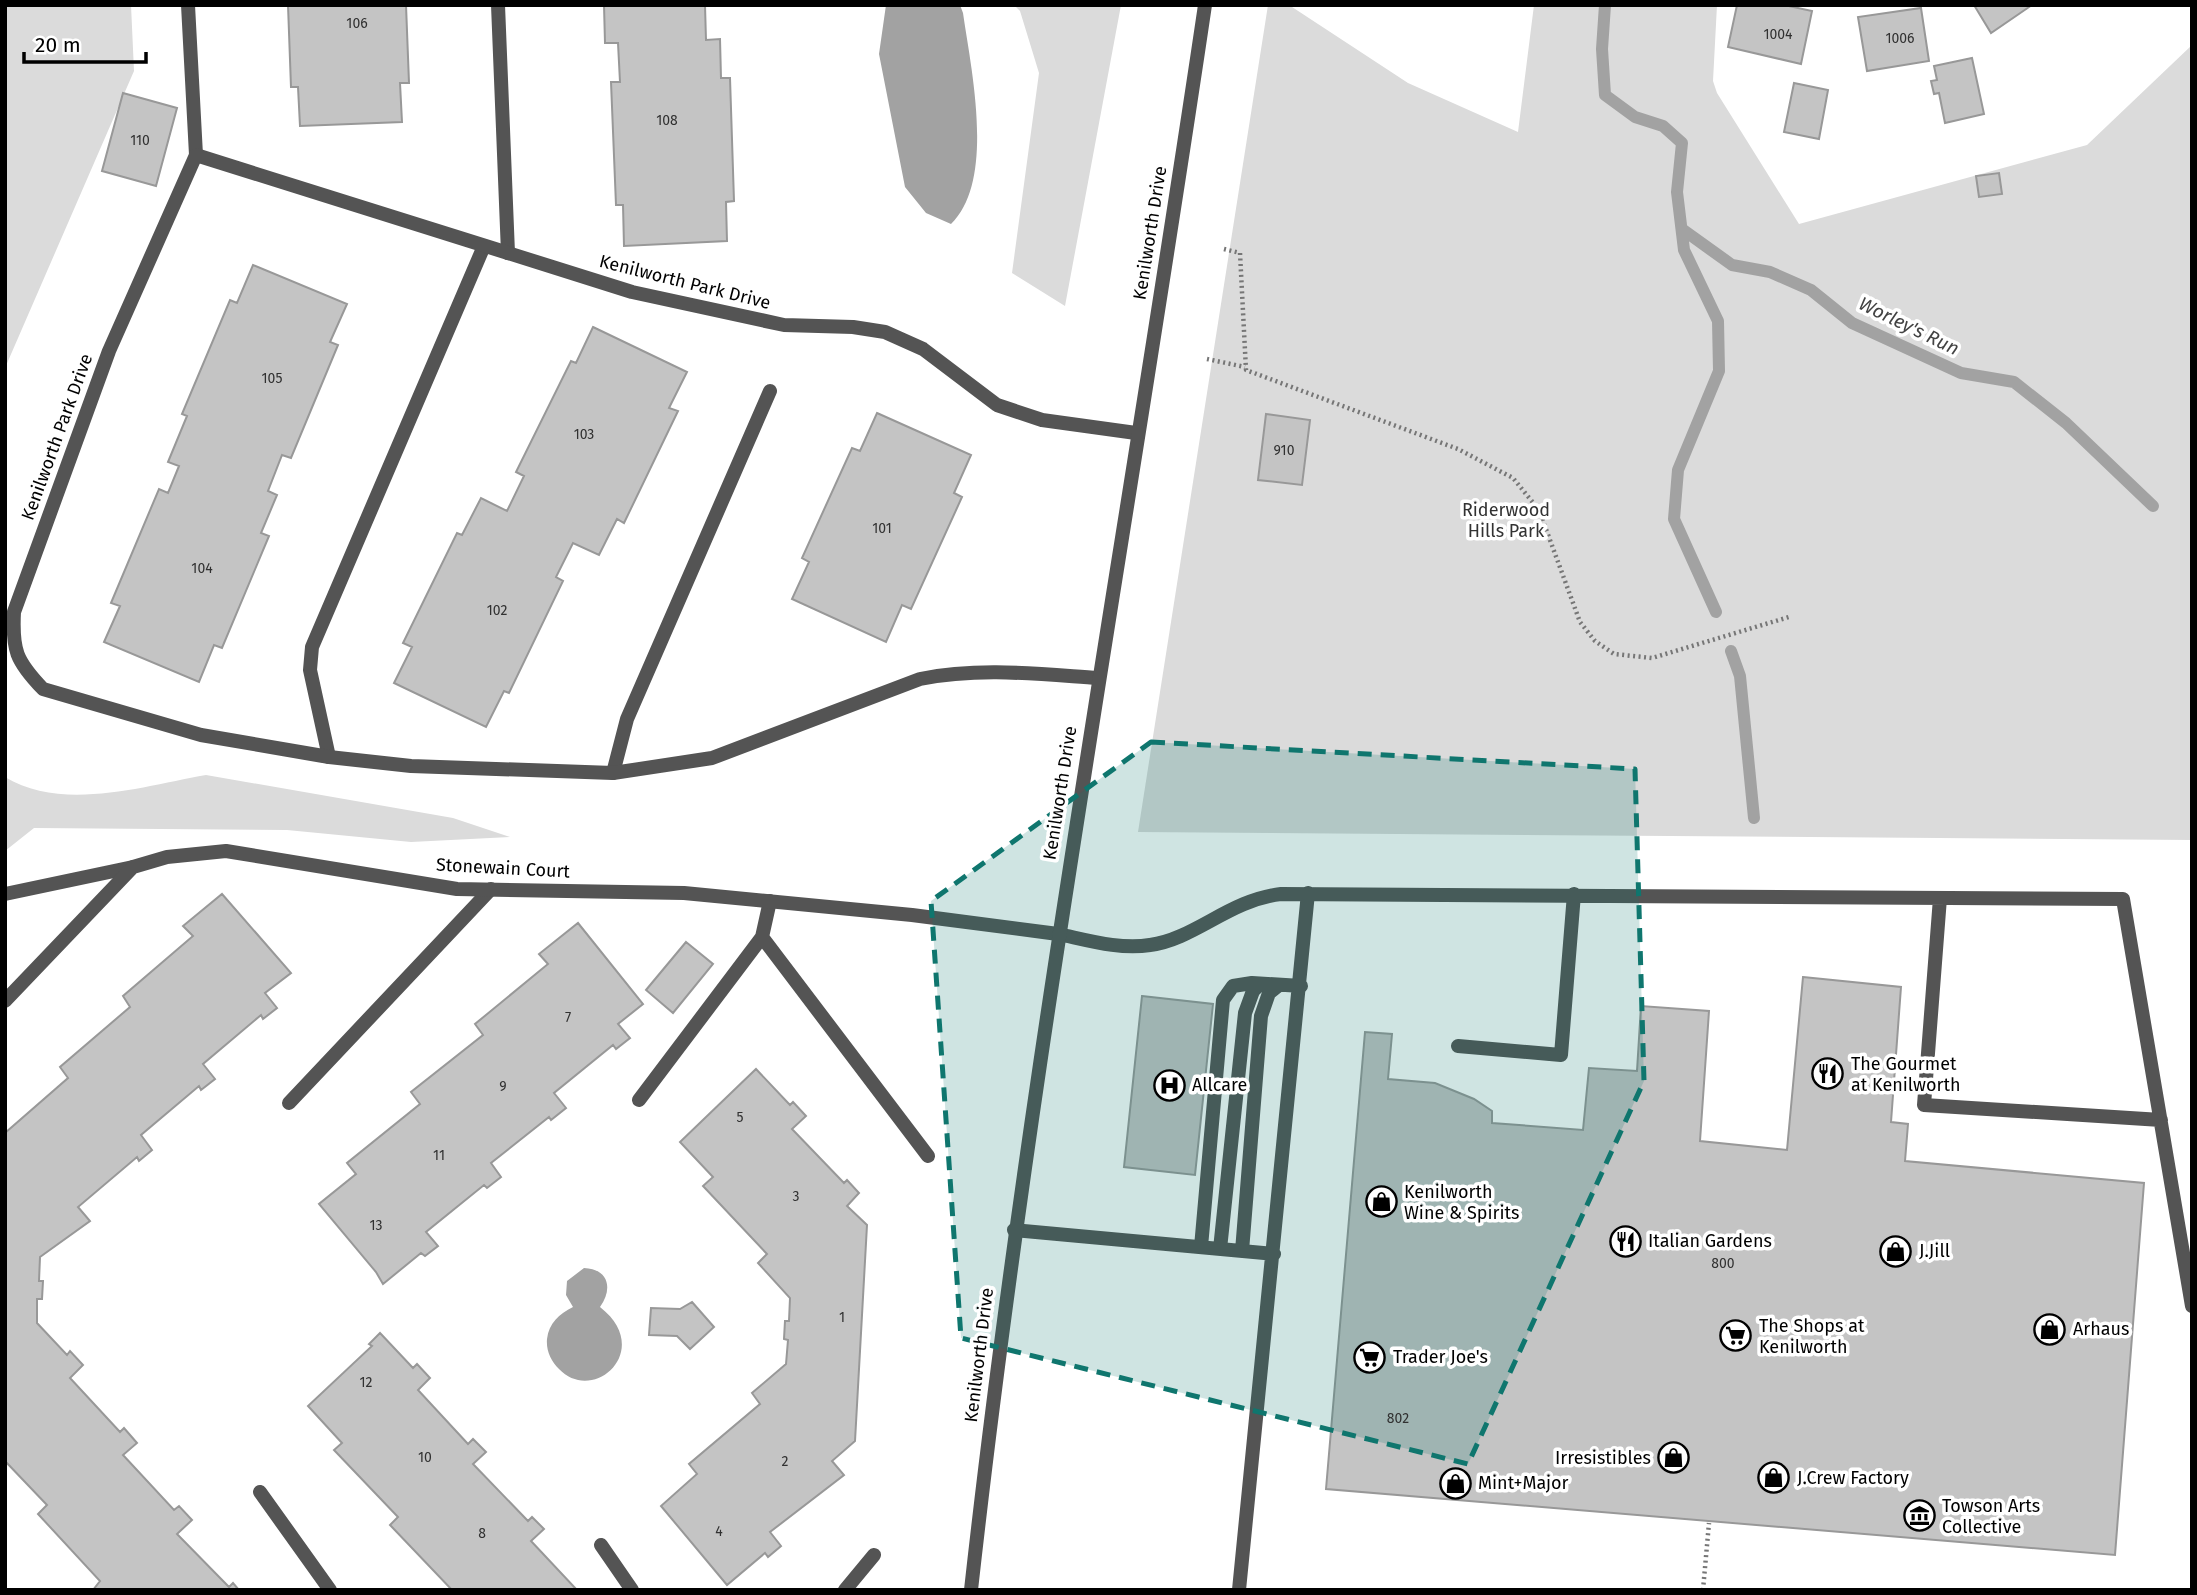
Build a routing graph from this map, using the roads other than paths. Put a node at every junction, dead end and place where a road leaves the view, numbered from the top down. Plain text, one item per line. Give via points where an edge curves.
1 (188, 5) edge
2 (498, 5) edge
3 (1205, 5) edge
4 (196, 155) junction
5 (484, 246) junction
6 (508, 253) junction
7 (771, 391) dead end
8 (1136, 433) junction
9 (1098, 678) junction
10 (329, 757) junction
11 (613, 773) junction
12 (133, 867) junction
13 (491, 889) junction
14 (1308, 893) junction
15 (5, 894) edge
16 (1574, 894) junction
17 (1940, 898) junction
18 (770, 901) junction
19 (1058, 934) junction
20 (762, 936) junction
21 (1261, 984) junction
22 (1279, 985) junction
23 (1301, 986) junction
24 (5, 1001) edge
25 (1458, 1046) dead end
26 (639, 1100) dead end
27 (289, 1103) dead end
28 (2161, 1120) junction
29 (928, 1156) dead end
30 (1014, 1230) junction
31 (1201, 1247) junction
32 (1220, 1249) junction
33 (1242, 1251) junction
34 (1274, 1254) junction
35 (2192, 1306) edge
36 (260, 1492) dead end
37 (601, 1545) dead end
38 (873, 1555) dead end
39 (330, 1590) edge
40 (632, 1590) edge
41 (845, 1590) edge
42 (971, 1590) edge
43 (1238, 1590) edge

1 - 4 street
2 - 6 street
3 - 8 street, Kenilworth Drive
4 - 5 street, Kenilworth Park Drive
4 - 10 street, Kenilworth Park Drive via 109,351 14,612 13,645 28,674 43,689 201,735
5 - 6 street, Kenilworth Park Drive
5 - 10 street via 313,647 310,670
6 - 8 street, Kenilworth Park Drive via 632,292 785,325 885,332 923,349 997,405 1042,420
7 - 11 street via 627,719
8 - 9 street, Kenilworth Drive
9 - 11 street, Kenilworth Park Drive via 952,673 910,683 712,758
9 - 19 street, Kenilworth Drive
10 - 11 street, Kenilworth Park Drive via 411,766
12 - 13 street, Stonewain Court via 167,857 226,851 351,874 457,889
12 - 15 street
12 - 24 street, Stonewain Court
13 - 18 street, Stonewain Court via 684,893
13 - 27 street
14 - 16 street, Stonewain Court
14 - 19 street, Stonewain Court via 1255,897 1150,946 1111,945
14 - 23 street
16 - 17 street, Stonewain Court
16 - 25 street via 1561,1055
17 - 28 street, Stonewain Court via 2123,899
17 - 28 street via 1924,1105
18 - 19 street, Stonewain Court
18 - 20 street
19 - 30 street, Kenilworth Drive
20 - 26 street
20 - 29 street
21 - 22 street
21 - 31 street via 1233,986 1223,1000
21 - 32 street via 1253,991 1245,1013
22 - 23 street
22 - 33 street via 1269,993 1261,1016
23 - 34 street
28 - 35 street
30 - 31 street
30 - 42 street, Kenilworth Drive
31 - 32 street
32 - 33 street
33 - 34 street
34 - 43 street
36 - 39 street
37 - 40 street
38 - 41 street

